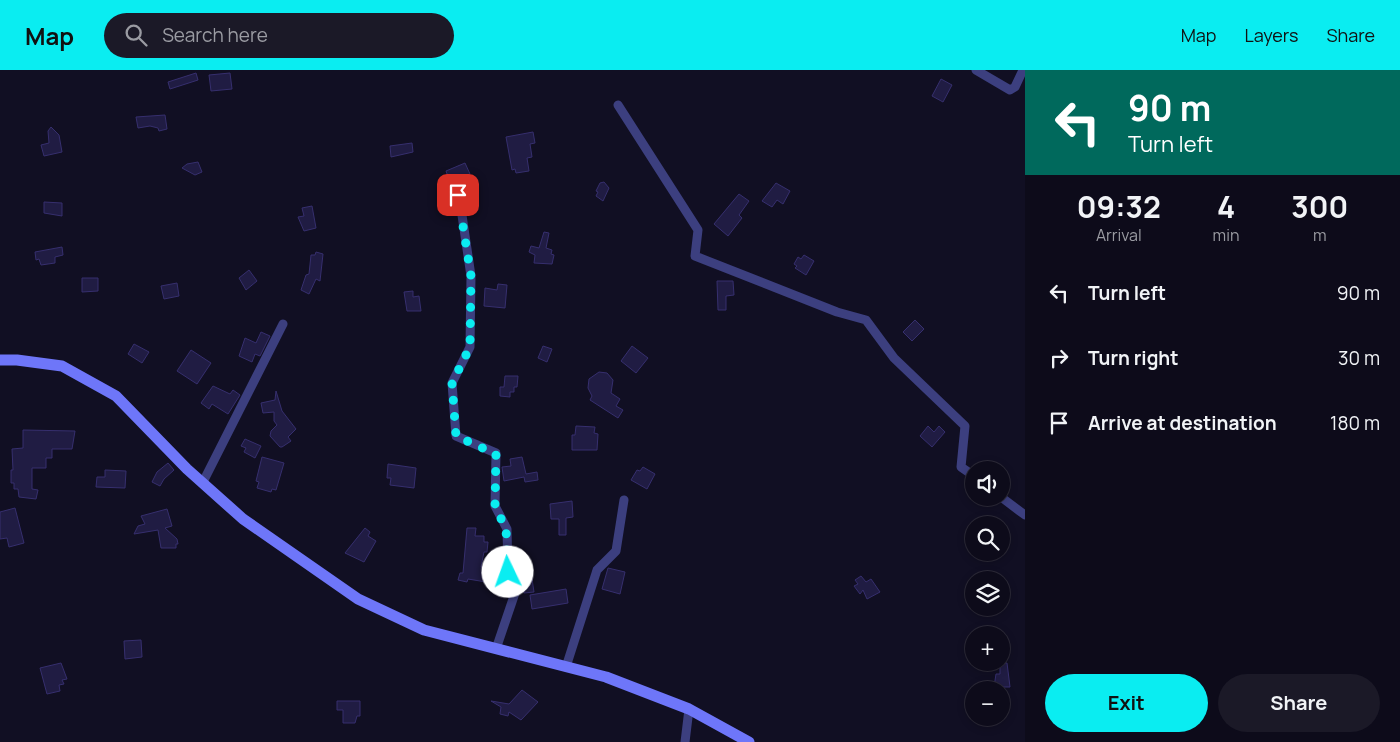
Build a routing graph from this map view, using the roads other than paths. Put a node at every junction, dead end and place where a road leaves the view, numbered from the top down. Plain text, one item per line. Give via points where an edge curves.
1 (976, 70) edge
2 (1024, 70) edge
3 (618, 105) dead end
4 (458, 195) dead end
5 (283, 324) dead end
6 (0, 360) edge
7 (965, 470) edge
8 (202, 482) junction
9 (624, 500) dead end
10 (1010, 504) edge
11 (1025, 516) edge
12 (496, 649) junction
13 (566, 667) junction
14 (689, 709) junction
15 (685, 742) edge
16 (749, 742) edge

1 - 2 street via 1010,90
3 - 7 street via 698,230 695,256 837,312 866,320 894,358 965,426 961,467
4 - 12 street via 471,276 470,347 452,383 456,436 496,454 495,506 506,529 508,572 515,593
5 - 8 street
6 - 8 main road via 62,366 116,396
8 - 12 main road via 243,519 358,599 424,630
9 - 13 street via 616,551 597,570
10 - 11 street
12 - 13 main road
13 - 14 main road via 606,677
14 - 15 street
14 - 16 main road

